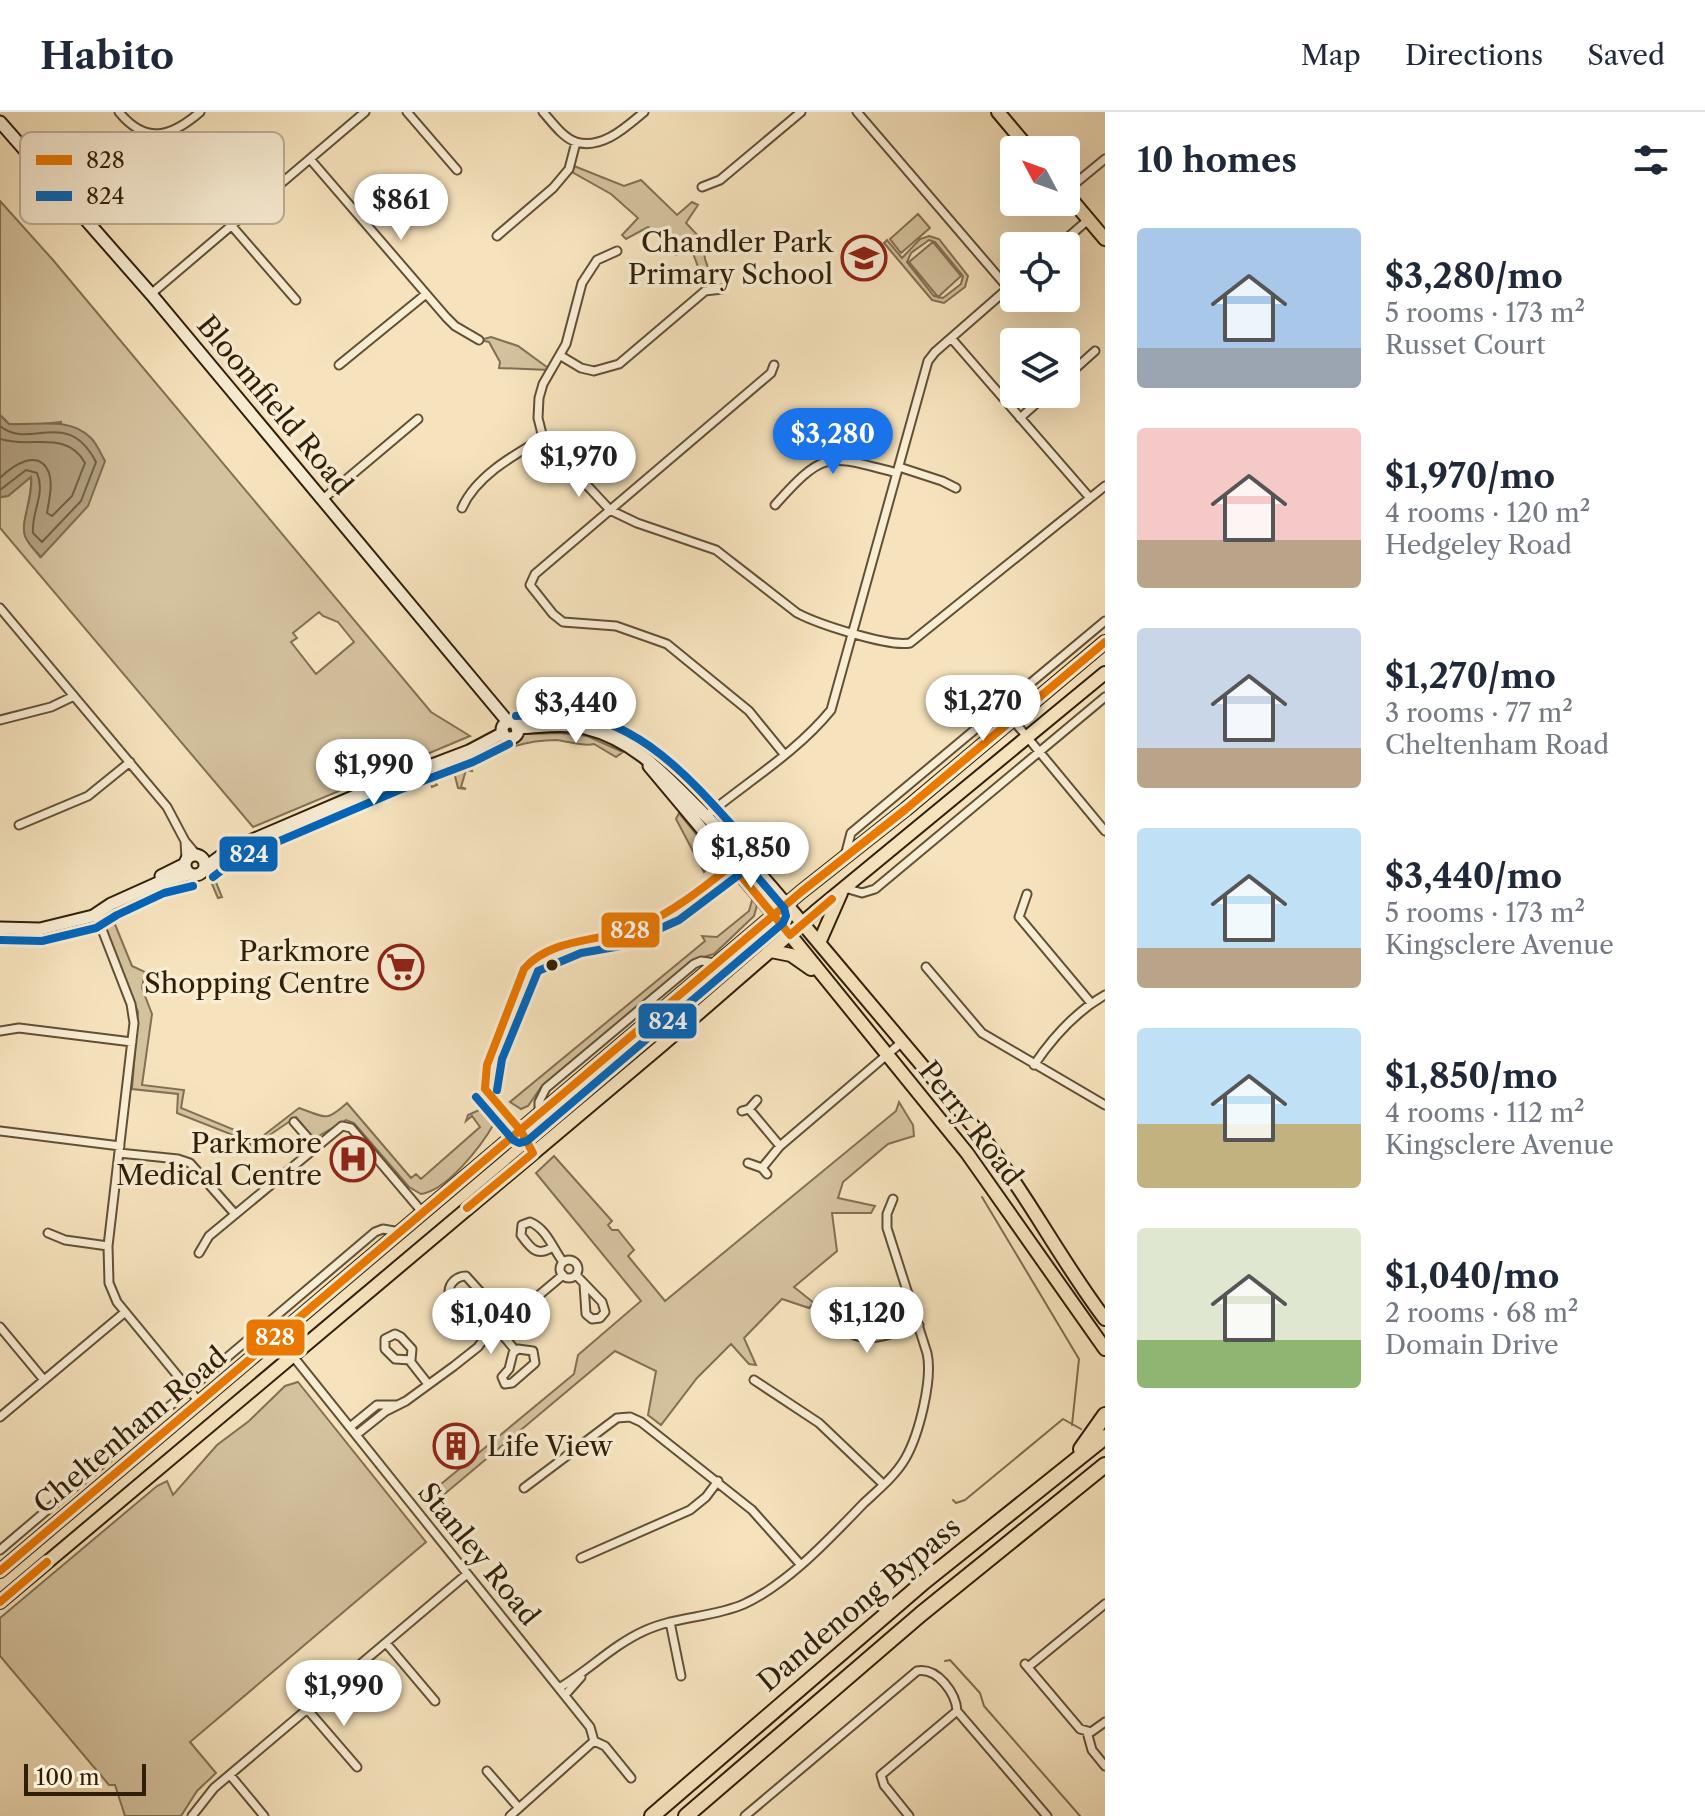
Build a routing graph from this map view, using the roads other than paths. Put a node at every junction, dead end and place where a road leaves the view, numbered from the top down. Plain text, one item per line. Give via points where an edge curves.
1 (119, 112) edge
2 (200, 112) edge
3 (365, 112) edge
4 (407, 112) edge
5 (543, 112) edge
6 (644, 112) edge
7 (801, 112) edge
8 (857, 112) edge
9 (998, 112) edge
10 (0, 122) edge
11 (148, 132) edge
12 (164, 132) edge
13 (1018, 136) edge
14 (576, 142) junction
15 (20, 145) edge
16 (310, 159) junction
17 (1105, 159) edge
18 (457, 170) dead end
19 (1080, 180) edge
20 (284, 181) edge
21 (702, 187) dead end
22 (1080, 208) edge
23 (1089, 219) junction
24 (90, 224) edge
25 (231, 225) joint
26 (1074, 232) edge
27 (497, 236) dead end
28 (1105, 239) edge
29 (617, 251) dead end
30 (1000, 274) edge
31 (722, 289) dead end
32 (151, 294) junction
33 (426, 294) junction
34 (1000, 296) edge
35 (296, 300) dead end
36 (951, 338) junction
37 (479, 340) dead end
38 (1095, 351) dead end
39 (561, 356) junction
40 (1080, 364) edge
41 (339, 365) dead end
42 (774, 365) dead end
43 (1031, 408) edge
44 (1020, 418) junction
45 (418, 419) dead end
46 (543, 438) junction
47 (898, 470) junction
48 (1105, 486) edge
49 (956, 488) dead end
50 (1090, 498) junction
51 (323, 499) junction
52 (775, 505) dead end
53 (462, 508) dead end
54 (610, 510) junction
55 (0, 608) edge
56 (1105, 621) edge
57 (854, 632) junction
58 (1105, 642) edge
59 (1105, 673) edge
60 (74, 696) junction
61 (1105, 697) edge
62 (0, 720) edge
63 (1013, 720) junction
64 (509, 728) junction
65 (1027, 738) junction
66 (1039, 752) junction
67 (784, 754) junction
68 (130, 762) junction
69 (1102, 820) edge
70 (704, 821) junction
71 (19, 825) dead end
72 (1105, 831) edge
73 (741, 853) junction
74 (845, 856) junction
75 (194, 862) junction
76 (730, 862) junction
77 (843, 889) junction
78 (1027, 894) dead end
79 (787, 905) junction
80 (93, 913) junction
81 (774, 915) junction
82 (0, 922) edge
83 (802, 923) junction
84 (0, 928) edge
85 (790, 935) junction
86 (819, 943) junction
87 (771, 951) junction
88 (926, 967) dead end
89 (829, 984) junction
90 (1105, 995) edge
91 (1091, 1003) junction
92 (0, 1031) edge
93 (132, 1042) junction
94 (902, 1042) junction
95 (886, 1055) junction
96 (1034, 1065) junction
97 (757, 1100) dead end
98 (1105, 1105) edge
99 (294, 1122) dead end
100 (0, 1131) edge
101 (517, 1134) junction
102 (315, 1146) junction
103 (780, 1146) junction
104 (120, 1149) junction
105 (533, 1153) junction
106 (748, 1163) dead end
107 (893, 1199) dead end
108 (424, 1213) junction
109 (235, 1214) junction
110 (401, 1232) junction
111 (48, 1233) dead end
112 (108, 1246) junction
113 (551, 1248) junction
114 (199, 1253) dead end
115 (563, 1262) junction
116 (563, 1275) junction
117 (576, 1275) junction
118 (584, 1284) junction
119 (479, 1306) junction
120 (124, 1313) junction
121 (822, 1318) dead end
122 (1105, 1319) edge
123 (495, 1325) junction
124 (919, 1325) junction
125 (0, 1327) edge
126 (277, 1337) junction
127 (1105, 1349) edge
128 (515, 1350) junction
129 (292, 1355) junction
130 (410, 1361) junction
131 (510, 1367) junction
132 (521, 1376) junction
133 (44, 1380) junction
134 (754, 1380) dead end
135 (428, 1384) junction
136 (189, 1390) junction
137 (200, 1403) junction
138 (398, 1404) junction
139 (1105, 1415) edge
140 (0, 1417) edge
141 (215, 1420) junction
142 (350, 1427) junction
143 (356, 1435) junction
144 (1105, 1437) edge
145 (1072, 1462) junction
146 (1105, 1465) edge
147 (718, 1481) junction
148 (883, 1484) junction
149 (524, 1488) dead end
150 (0, 1550) edge
151 (581, 1558) dead end
152 (800, 1564) junction
153 (0, 1571) edge
154 (467, 1574) junction
155 (0, 1602) edge
156 (1105, 1604) edge
157 (670, 1622) junction
158 (386, 1643) junction
159 (585, 1672) junction
160 (681, 1676) dead end
161 (559, 1688) junction
162 (565, 1695) junction
163 (435, 1701) dead end
164 (307, 1709) junction
165 (957, 1711) junction
166 (1105, 1722) edge
167 (1087, 1732) junction
168 (594, 1741) junction
169 (1105, 1766) edge
170 (357, 1767) dead end
171 (487, 1771) dead end
172 (230, 1775) junction
173 (631, 1778) dead end
174 (519, 1808) junction
175 (192, 1816) edge
176 (264, 1816) edge
177 (510, 1816) edge
178 (652, 1816) edge
179 (686, 1816) edge
180 (745, 1816) edge
181 (909, 1816) edge
182 (1047, 1816) edge

1 - 11 street
2 - 12 street
3 - 16 street
4 - 18 street
5 - 14 street
6 - 14 street via 604,141
7 - 21 street via 720,180
8 - 30 street
9 - 13 main road
10 - 15 main road, Bloomfield Road
14 - 27 street via 569,169
16 - 20 street
16 - 33 street
17 - 19 street
22 - 23 main road
23 - 26 street
23 - 28 main road
24 - 32 main road, Bloomfield Road
25 - 32 street
25 - 35 street
29 - 39 street via 605,254 582,283
31 - 39 street via 705,291 619,364 594,371
32 - 51 main road, Bloomfield Road
33 - 37 street via 455,326
33 - 41 street
34 - 36 street
36 - 44 street
36 - 47 street via 928,361
38 - 40 street
39 - 46 street via 539,398
42 - 54 street via 771,373
43 - 44 street
44 - 50 street
45 - 51 street
46 - 53 street via 468,494
46 - 54 street
47 - 49 street
47 - 52 street via 842,459 823,462
47 - 57 street
48 - 50 street
50 - 57 street via 910,643
51 - 64 main road, Bloomfield Road
54 - 57 street via 716,550 797,613
54 - 67 street via 535,574 533,590 563,622 616,626 667,644 734,698
55 - 60 street
56 - 74 street, Cheltenham Road via 851,833
57 - 67 street via 831,710
58 - 63 main road, Cheltenham Road
59 - 65 main road, Cheltenham Road
60 - 62 street
60 - 68 street
61 - 66 street
63 - 65 street
63 - 74 main road, Cheltenham Road
64 - 70 main road via 548,725 610,736 638,753
64 - 75 main road via 469,751
65 - 66 street
65 - 77 main road, Cheltenham Road
66 - 69 street
66 - 77 street via 875,889
67 - 70 street
68 - 71 street via 88,796
68 - 75 street via 172,813
69 - 72 street
70 - 73 main road
70 - 76 main road
73 - 76 main road
73 - 79 main road
74 - 79 main road, Cheltenham Road
75 - 80 main road
76 - 81 main road
77 - 83 main road, Cheltenham Road
77 - 86 main road
78 - 91 street via 1019,917
79 - 81 main road, Cheltenham Road
79 - 83 main road, Perry Road
80 - 82 main road via 33,923
80 - 84 main road via 40,929
80 - 93 street via 131,1004
81 - 85 main road, Perry Road
81 - 101 main road, Cheltenham Road
83 - 85 main road, Cheltenham Road
83 - 86 main road, Perry Road
85 - 87 main road, Cheltenham Road
85 - 89 main road, Perry Road
86 - 94 main road, Perry Road
87 - 89 main road via 791,955
87 - 105 main road, Cheltenham Road
88 - 96 street via 982,1033
89 - 95 main road, Perry Road
90 - 91 street
91 - 96 street via 1055,1036
92 - 93 street via 19,1028
93 - 104 street
94 - 95 street
94 - 122 main road, Perry Road via 1014,1178
95 - 103 street
95 - 127 main road, Perry Road via 989,1183
96 - 98 street
97 - 103 street via 746,1110
99 - 102 street
100 - 104 street
101 - 105 main road
101 - 108 main road, Cheltenham Road
102 - 108 street via 348,1126
102 - 109 street
103 - 106 street via 764,1171
104 - 109 street via 190,1163
104 - 112 street
105 - 129 main road, Cheltenham Road
107 - 124 street via 887,1228
108 - 110 main road, Cheltenham Road
109 - 114 street via 209,1236
110 - 126 main road, Cheltenham Road
110 - 136 street, Cheltenham Road via 377,1231
111 - 112 street
112 - 120 street via 109,1283
113 - 113 street via 534,1251 521,1235 522,1225 537,1225
113 - 115 street
115 - 116 street
115 - 117 street via 575,1263
116 - 117 street
116 - 123 street
117 - 118 street
118 - 118 street via 604,1305 599,1318 586,1314
119 - 119 street via 461,1308 449,1293 450,1285 461,1276 470,1278 483,1295
119 - 123 street
120 - 133 street
120 - 136 street
121 - 124 street via 864,1339
123 - 128 street
123 - 135 street via 478,1347
124 - 148 street via 929,1379 910,1450
125 - 133 street
126 - 129 main road
126 - 137 main road, Cheltenham Road
128 - 131 street
128 - 132 street via 529,1349 536,1357
129 - 141 main road, Cheltenham Road
129 - 142 street, Stanley Road
130 - 130 street via 388,1354 383,1345 388,1336 401,1337 413,1352
130 - 135 street
131 - 132 street
131 - 132 street via 503,1383
133 - 140 street
134 - 148 street via 819,1423
135 - 138 street
136 - 137 street
136 - 150 street, Cheltenham Road
137 - 141 main road
137 - 153 main road, Cheltenham Road
138 - 142 street via 377,1405
138 - 143 street
139 - 145 highway
141 - 155 main road, Cheltenham Road
142 - 143 street, Stanley Road
143 - 154 street, Stanley Road
144 - 145 highway, Dandenong Bypass
145 - 178 highway, Dandenong Bypass via 916,1588
146 - 179 highway, Dandenong Bypass
147 - 149 street via 641,1422 624,1417
147 - 151 street via 690,1510
147 - 152 street
148 - 152 street
152 - 157 street via 744,1604
154 - 158 street
154 - 161 street, Stanley Road
156 - 167 street via 1027,1666
157 - 159 street via 625,1641
157 - 160 street
158 - 163 street
158 - 164 street
159 - 161 street
159 - 162 street
161 - 162 street, Stanley Road
162 - 168 street, Stanley Road via 590,1727
164 - 170 street
164 - 172 street
165 - 180 street via 955,1698 935,1674 917,1671
165 - 181 street via 881,1779
165 - 182 street
166 - 167 street
167 - 169 street via 1092,1750
168 - 173 street, Stanley Road via 605,1746
168 - 174 street
171 - 174 street
172 - 175 street
172 - 176 street
174 - 177 street

